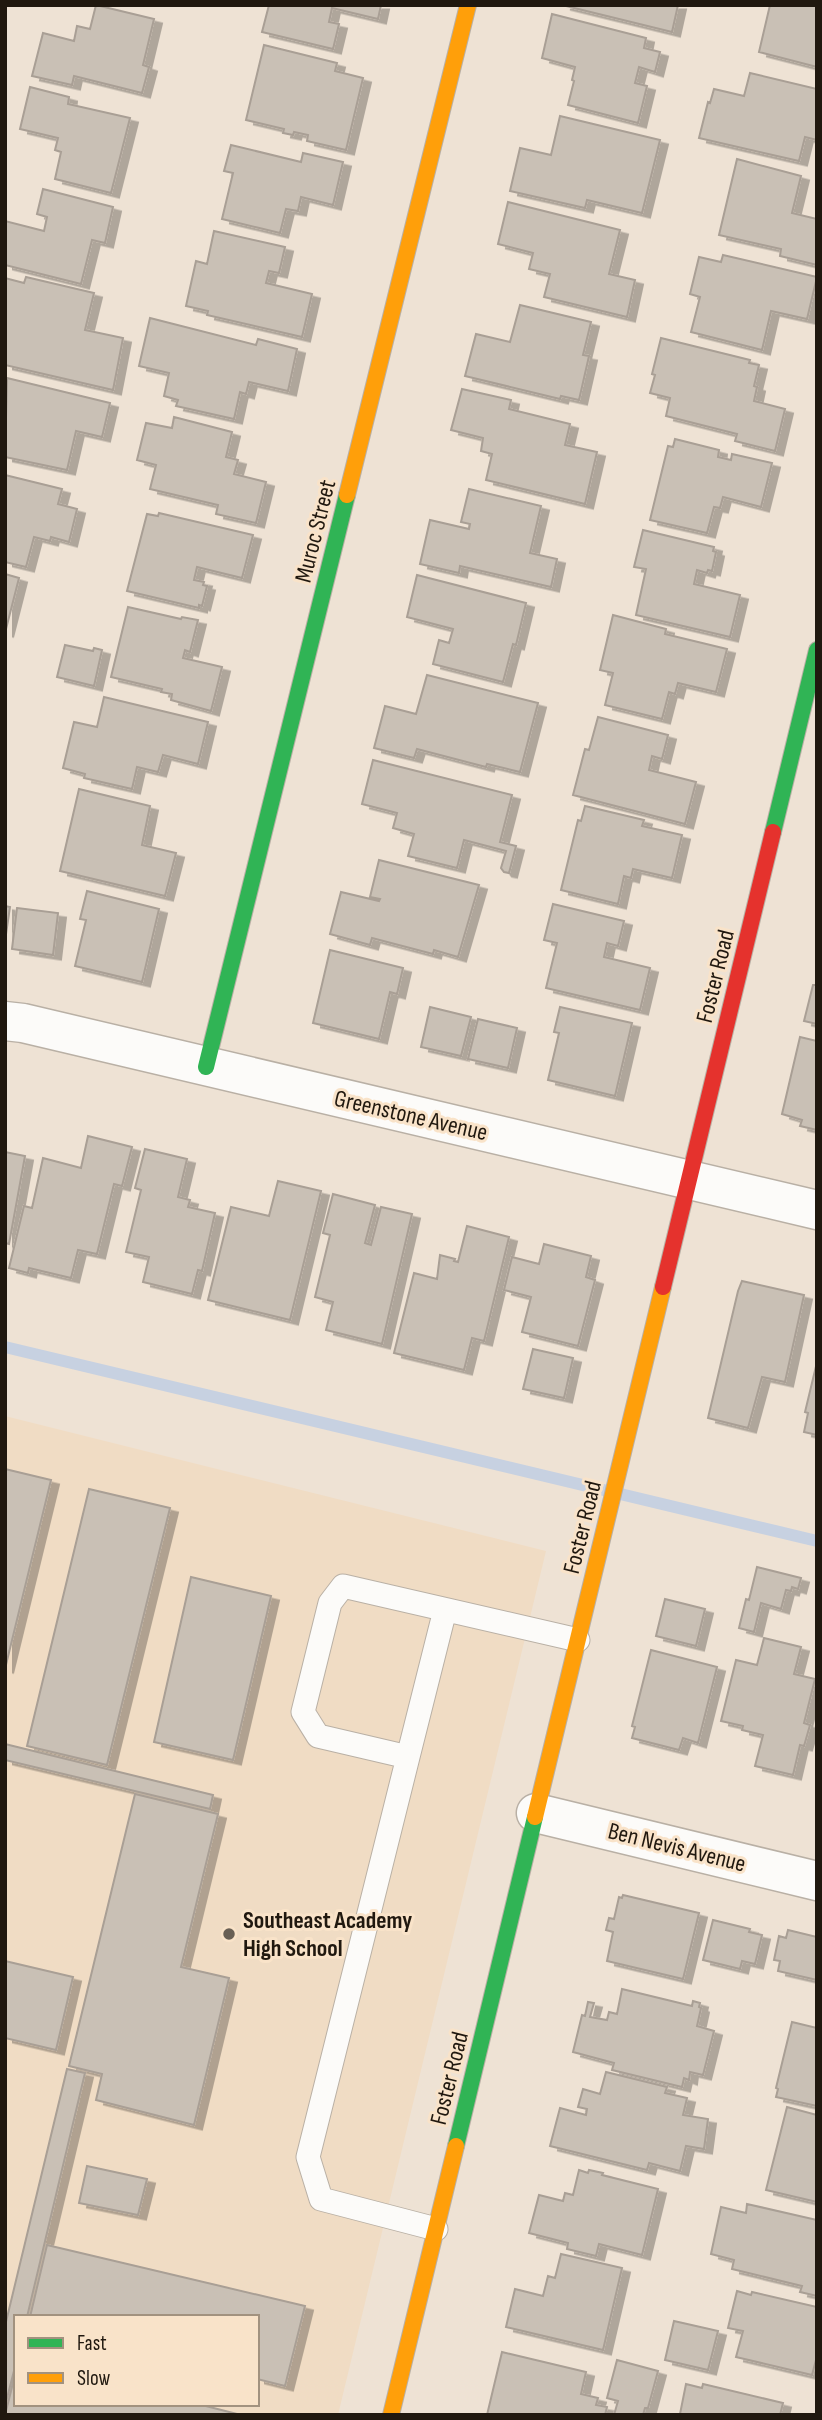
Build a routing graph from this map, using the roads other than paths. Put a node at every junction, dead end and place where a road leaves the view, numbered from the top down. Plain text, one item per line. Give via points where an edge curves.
1 (468, 5) edge
2 (817, 650) edge
3 (807, 730) edge
4 (5, 1021) edge
5 (206, 1067) junction
6 (689, 1180) junction
7 (817, 1210) edge
8 (445, 1610) junction
9 (578, 1640) junction
10 (408, 1757) junction
11 (536, 1813) junction
12 (817, 1881) edge
13 (436, 2229) junction
14 (391, 2415) edge

1 - 5 street, Muroc Street
2 - 3 street, Foster Road
3 - 6 street, Foster Road
4 - 5 street, Greenstone Avenue
5 - 6 street, Greenstone Avenue
6 - 7 street, Greenstone Avenue
6 - 9 street, Foster Road
8 - 9 lane
8 - 10 lane
8 - 10 lane via 343,1586 330,1603 303,1712 318,1736
9 - 11 street, Foster Road
10 - 13 lane via 308,2157 321,2199
11 - 12 street, Ben Nevis Avenue
11 - 13 street, Foster Road
13 - 14 street, Foster Road

